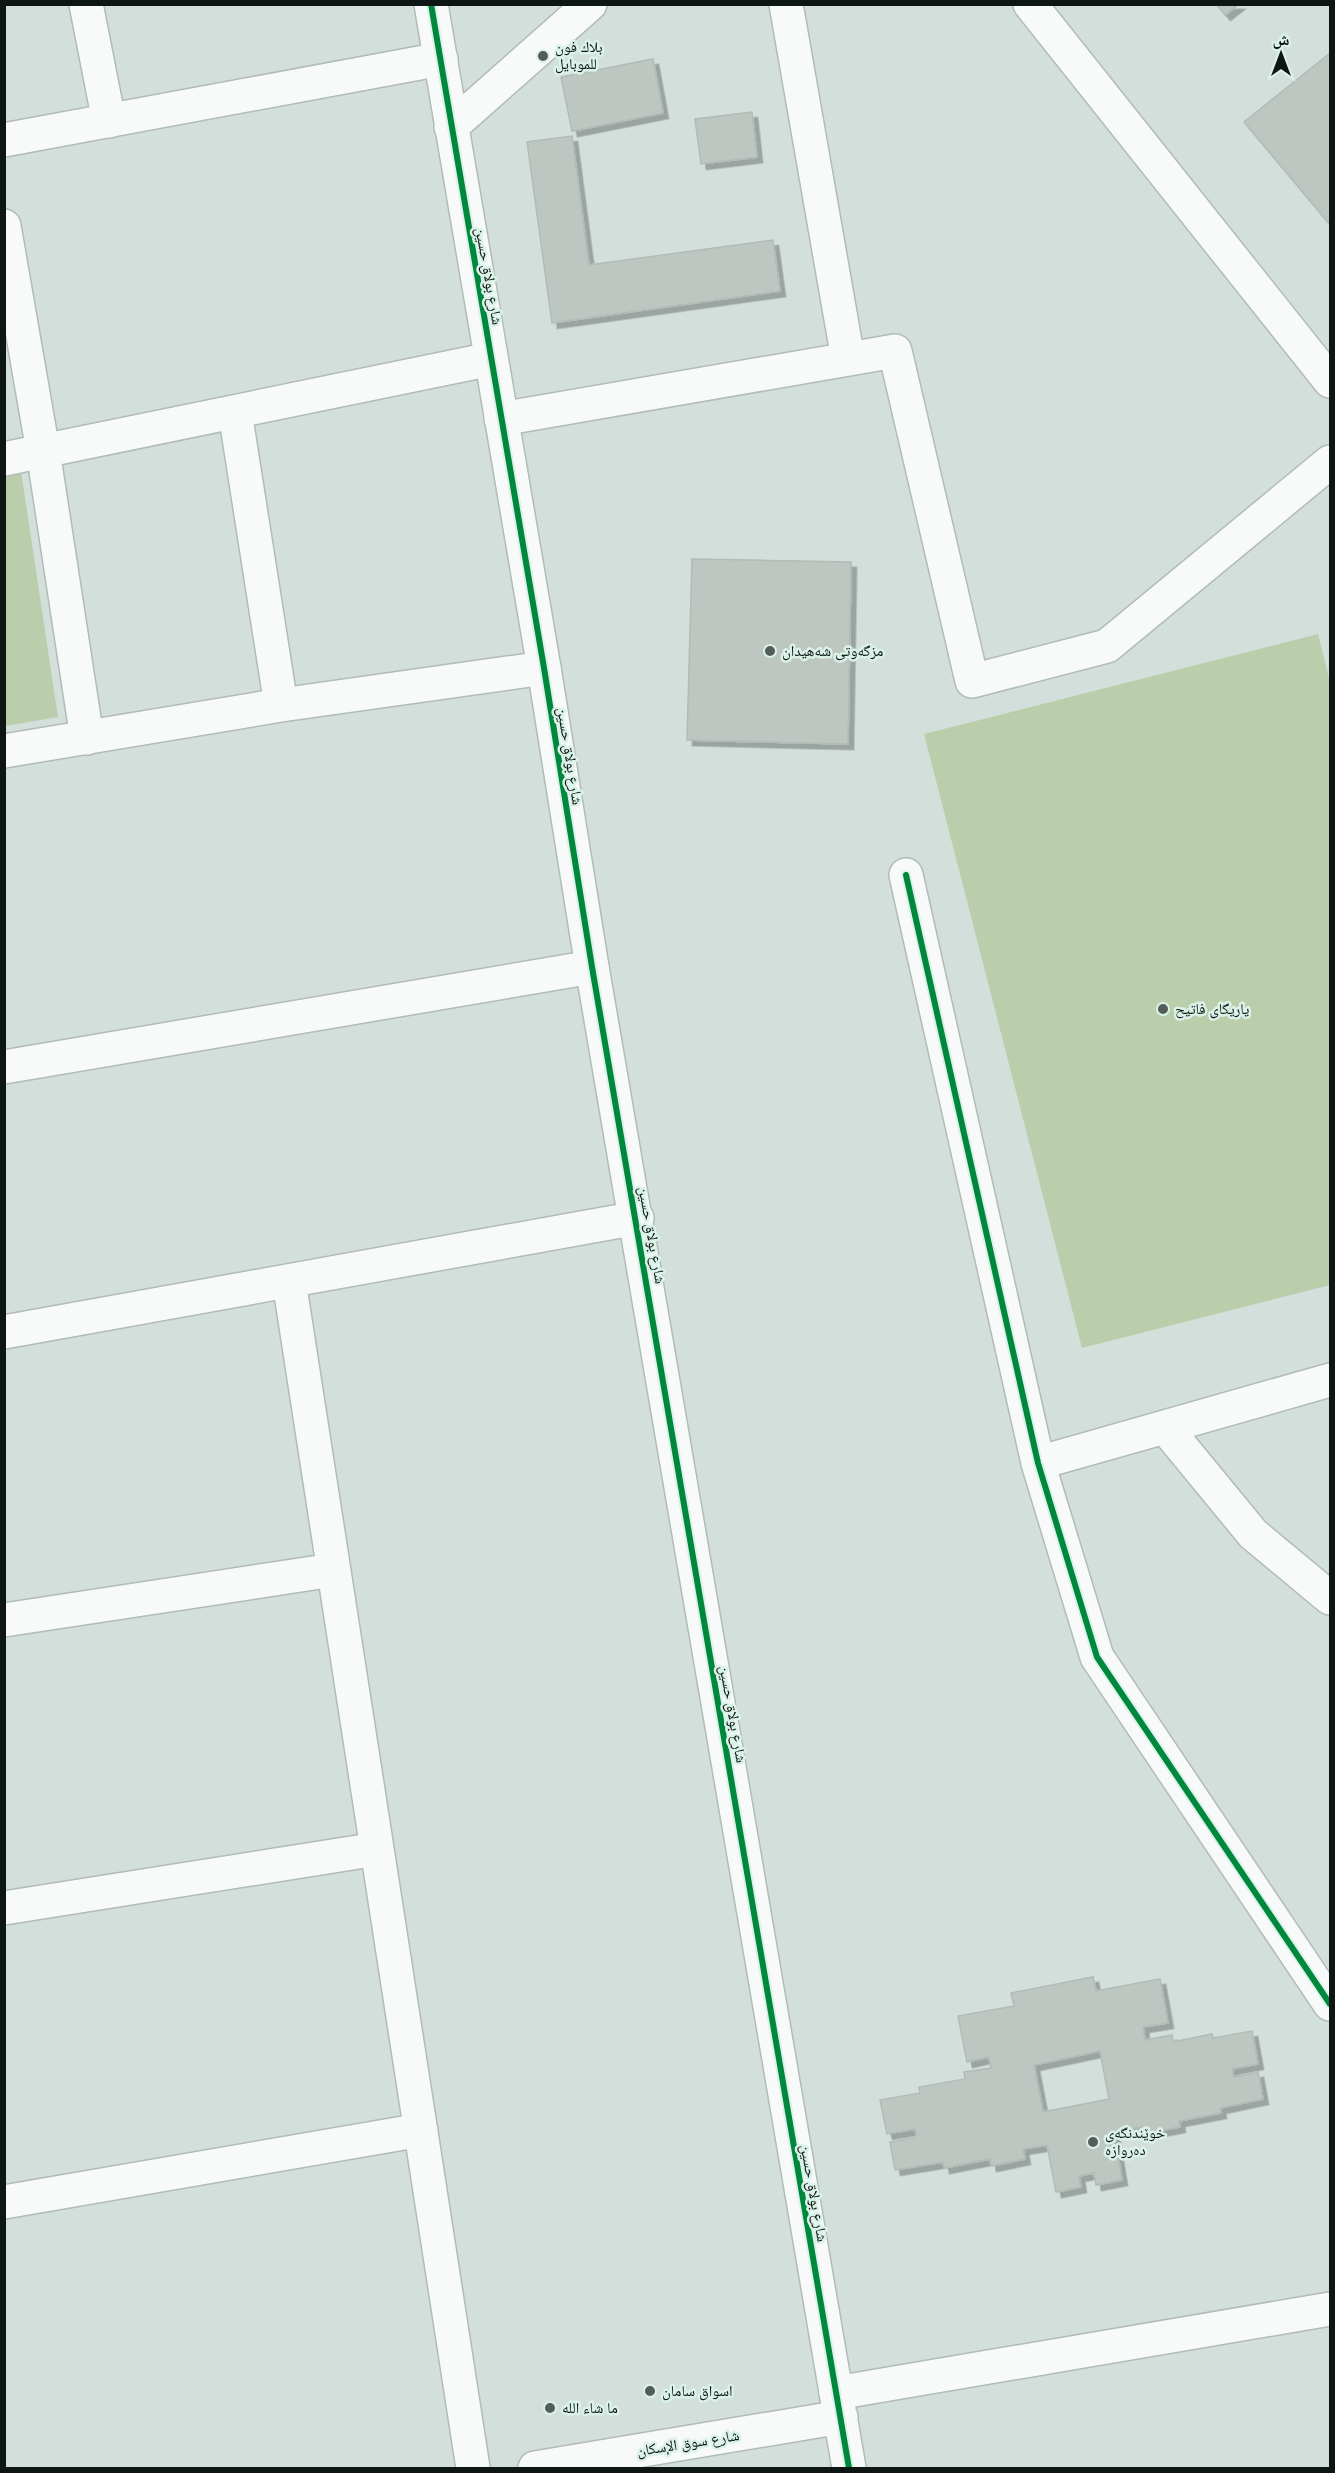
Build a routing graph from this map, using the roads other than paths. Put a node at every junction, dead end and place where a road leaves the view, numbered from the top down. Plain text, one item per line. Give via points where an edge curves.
1 (86, 4) edge
2 (431, 4) edge
3 (590, 4) edge
4 (786, 4) edge
5 (1030, 4) edge
6 (441, 59) junction
7 (109, 121) junction
8 (451, 127) junction
9 (4, 140) edge
10 (4, 226) edge
11 (491, 359) junction
12 (848, 359) junction
13 (1330, 381) edge
14 (235, 412) junction
15 (501, 419) junction
16 (44, 451) junction
17 (4, 459) edge
18 (1330, 462) edge
19 (544, 668) junction
20 (281, 705) junction
21 (87, 738) junction
22 (4, 751) edge
23 (906, 875) dead end
24 (592, 967) junction
25 (4, 1067) edge
26 (637, 1218) junction
27 (289, 1281) junction
28 (4, 1332) edge
29 (1330, 1380) edge
30 (1165, 1427) junction
31 (1038, 1463) junction
32 (333, 1570) junction
33 (1330, 1598) edge
34 (4, 1620) edge
35 (377, 1849) junction
36 (4, 1908) edge
37 (1330, 2004) edge
38 (421, 2130) junction
39 (4, 2202) edge
40 (1330, 2309) edge
41 (838, 2405) junction
42 (473, 2469) edge
43 (535, 2469) edge
44 (849, 2469) edge

1 - 7 street
2 - 6 street, شارع بولاق حسين
3 - 8 street
4 - 12 street
5 - 13 street
6 - 7 street
6 - 8 street, شارع بولاق حسين
7 - 9 street
8 - 11 street, شارع بولاق حسين
10 - 16 street
11 - 14 street
11 - 15 street, شارع بولاق حسين
12 - 15 street
12 - 18 street via 895,351 972,681 1107,646
14 - 16 street
14 - 20 street
15 - 19 street, شارع بولاق حسين
16 - 17 street
16 - 21 street
19 - 20 street
19 - 24 street, شارع بولاق حسين
20 - 21 street
21 - 22 street
23 - 31 street
24 - 25 street
24 - 26 street, شارع بولاق حسين
26 - 27 street
26 - 41 street, شارع بولاق حسين
27 - 28 street
27 - 32 street
29 - 30 street
30 - 31 street
30 - 33 street via 1253,1534
31 - 37 street via 1097,1657
32 - 34 street
32 - 35 street
35 - 36 street
35 - 38 street
38 - 39 street
38 - 42 street
40 - 41 street, شارع سوق الإسكان
41 - 43 street, شارع سوق الإسكان
41 - 44 street, شارع بولاق حسين

